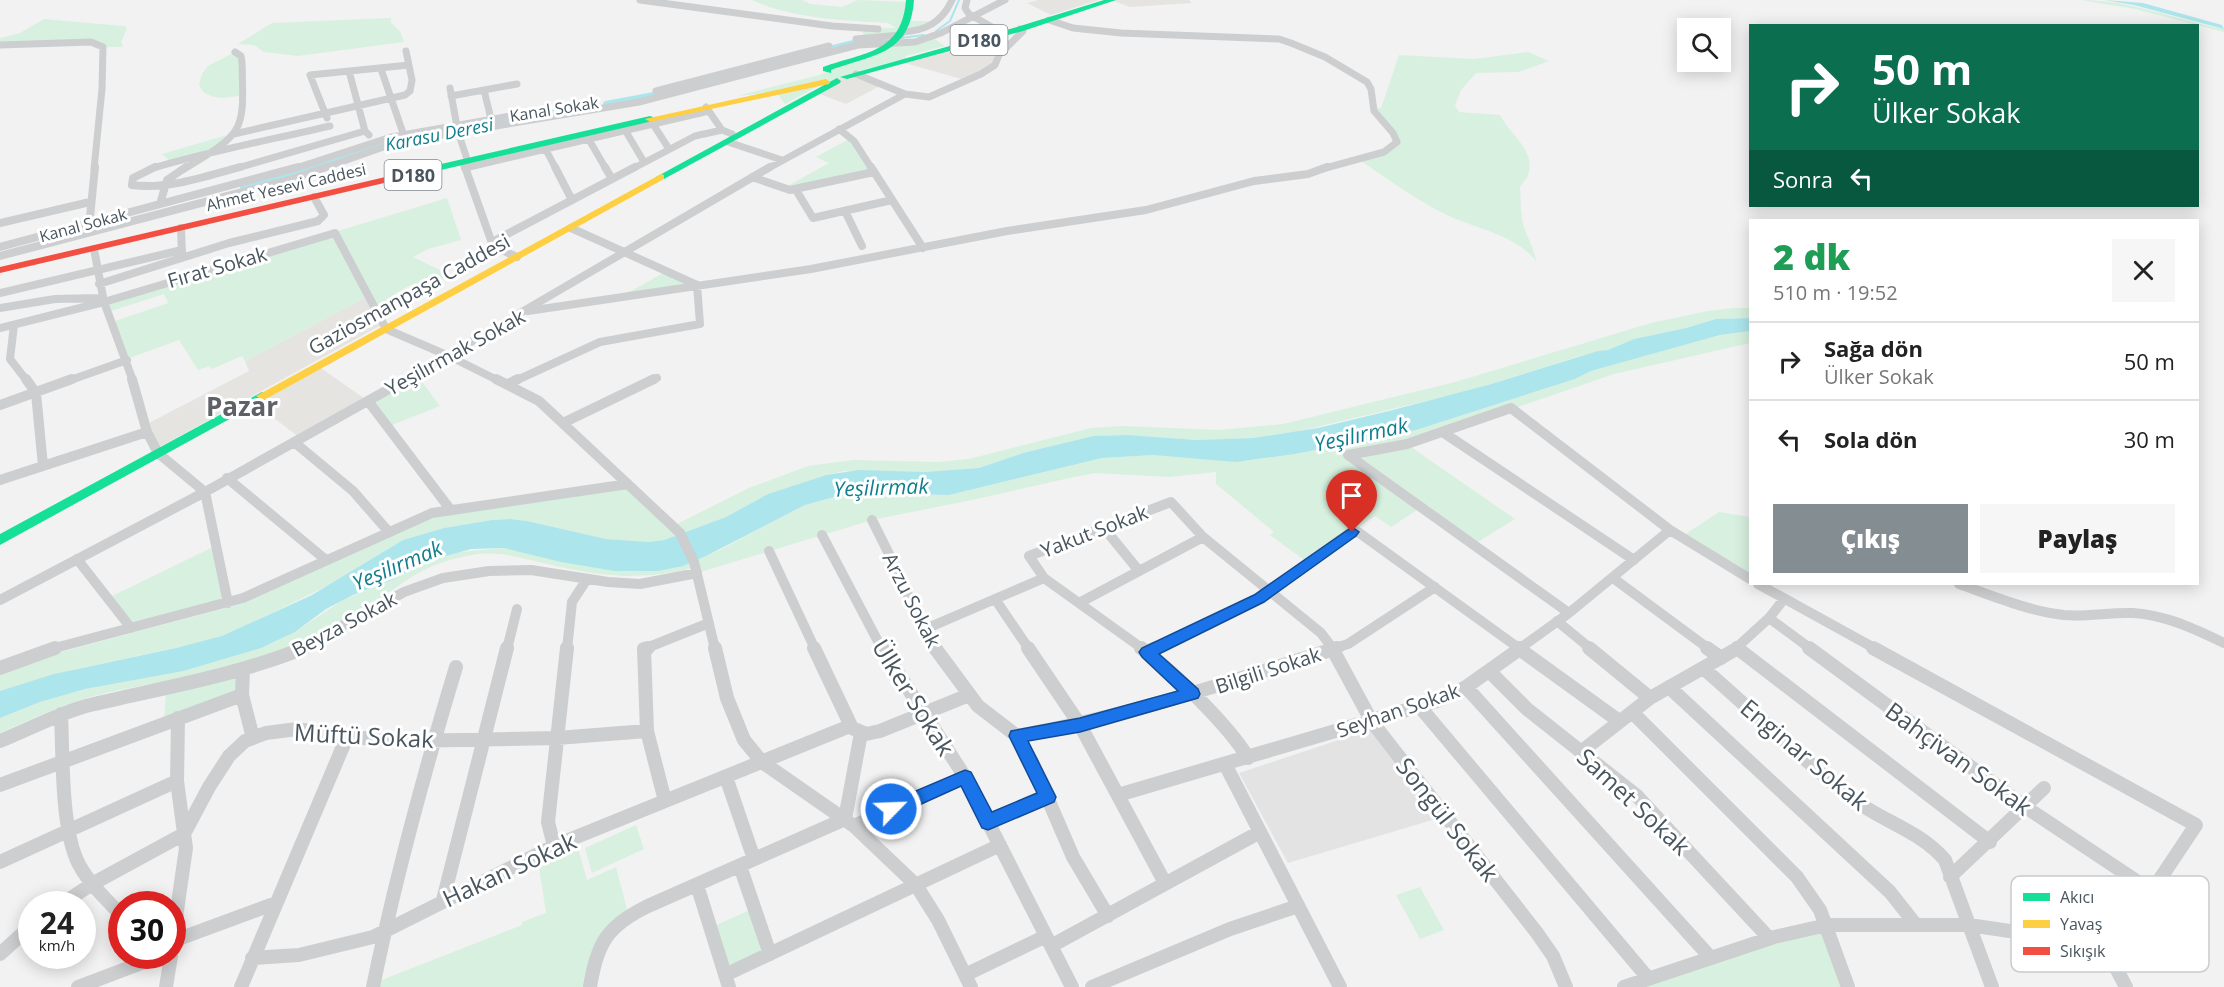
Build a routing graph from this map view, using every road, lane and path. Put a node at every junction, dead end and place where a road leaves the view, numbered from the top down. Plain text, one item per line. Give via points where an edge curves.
1 (640, 0) edge
2 (910, 0) edge
3 (952, 0) edge
4 (967, 0) edge
5 (1005, 0) edge
6 (1099, 0) edge
7 (1112, 0) edge
8 (974, 16) junction
9 (1049, 20) junction
10 (1020, 29) junction
11 (999, 31) junction
12 (900, 36) junction
13 (0, 45) edge
14 (406, 51) dead end
15 (235, 52) dead end
16 (409, 65) junction
17 (381, 69) junction
18 (349, 71) junction
19 (835, 76) junction
20 (517, 84) dead end
21 (484, 90) junction
22 (905, 94) junction
23 (391, 99) junction
24 (358, 105) junction
25 (707, 109) junction
26 (325, 113) junction
27 (491, 119) junction
28 (653, 124) junction
29 (330, 126) junction
30 (458, 129) junction
31 (839, 129) junction
32 (625, 130) junction
33 (365, 131) junction
34 (234, 134) junction
35 (403, 134) junction
36 (727, 135) junction
37 (588, 138) junction
38 (338, 139) junction
39 (375, 141) junction
40 (545, 148) junction
41 (669, 149) junction
42 (211, 153) junction
43 (782, 160) junction
44 (644, 162) junction
45 (465, 163) junction
46 (874, 172) junction
47 (752, 177) junction
48 (612, 179) junction
49 (164, 185) junction
50 (796, 190) junction
51 (314, 197) junction
52 (572, 200) junction
53 (892, 200) junction
54 (90, 202) junction
55 (160, 204) junction
56 (845, 211) junction
57 (0, 223) edge
58 (88, 223) junction
59 (181, 228) junction
60 (571, 228) junction
61 (92, 242) junction
62 (492, 242) junction
63 (862, 246) dead end
64 (0, 247) edge
65 (923, 248) junction
66 (626, 251) junction
67 (182, 254) junction
68 (0, 256) edge
69 (514, 256) junction
70 (0, 268) edge
71 (97, 270) junction
72 (60, 279) junction
73 (99, 284) junction
74 (697, 285) junction
75 (0, 293) edge
76 (56, 299) junction
77 (103, 300) junction
78 (0, 308) edge
79 (528, 311) junction
80 (14, 325) junction
81 (384, 327) junction
82 (0, 328) edge
83 (449, 356) junction
84 (127, 360) junction
85 (657, 378) dead end
86 (508, 384) junction
87 (36, 393) junction
88 (368, 401) junction
89 (0, 405) edge
90 (563, 423) junction
91 (147, 432) junction
92 (1444, 433) junction
93 (294, 442) junction
94 (157, 451) junction
95 (43, 466) junction
96 (227, 478) junction
97 (0, 480) edge
98 (628, 484) junction
99 (205, 492) junction
100 (1171, 502) joint
101 (450, 509) junction
102 (872, 520) dead end
103 (1104, 528) junction
104 (1670, 530) junction
105 (388, 531) junction
106 (822, 534) dead end
107 (0, 535) edge
108 (1203, 537) junction
109 (0, 540) edge
110 (769, 551) dead end
111 (77, 559) junction
112 (326, 560) junction
113 (1634, 560) junction
114 (696, 568) junction
115 (1139, 571) junction
116 (1044, 578) junction
117 (1613, 578) junction
118 (1749, 578) edge
119 (586, 579) junction
120 (1760, 585) edge
121 (1962, 585) edge
122 (1434, 586) junction
123 (1269, 591) junction
124 (995, 599) junction
125 (1784, 599) junction
126 (0, 600) edge
127 (228, 603) junction
128 (1079, 603) junction
129 (517, 609) dead end
130 (1569, 612) junction
131 (1769, 618) junction
132 (1557, 621) junction
133 (709, 623) junction
134 (131, 628) junction
135 (923, 630) junction
136 (2224, 643) edge
137 (1737, 648) junction
138 (1333, 649) junction
139 (1520, 649) junction
140 (1147, 652) junction
141 (1721, 658) junction
142 (456, 666) dead end
143 (0, 668) edge
144 (1703, 668) junction
145 (243, 671) junction
146 (1490, 672) junction
147 (1466, 687) junction
148 (1669, 687) junction
149 (1192, 694) junction
150 (242, 695) junction
151 (969, 695) junction
152 (1650, 698) junction
153 (1420, 707) junction
154 (1632, 712) junction
155 (924, 713) junction
156 (61, 714) junction
157 (178, 718) junction
158 (1619, 721) junction
159 (1372, 722) junction
160 (1080, 725) junction
161 (855, 729) junction
162 (647, 732) junction
163 (1017, 736) junction
164 (348, 737) junction
165 (253, 738) junction
166 (484, 738) junction
167 (557, 738) junction
168 (434, 740) junction
169 (0, 741) edge
170 (1582, 751) junction
171 (1248, 758) junction
172 (65, 760) junction
173 (762, 762) junction
174 (1225, 764) junction
175 (726, 777) junction
176 (965, 777) junction
177 (177, 781) junction
178 (0, 786) edge
179 (2044, 788) dead end
180 (1118, 795) junction
181 (1048, 797) junction
182 (665, 801) junction
183 (2024, 806) junction
184 (849, 822) junction
185 (988, 822) junction
186 (68, 830) junction
187 (1260, 832) junction
188 (184, 834) junction
189 (1990, 842) junction
190 (1000, 845) junction
191 (554, 846) junction
192 (754, 859) junction
193 (0, 862) edge
194 (740, 866) junction
195 (2129, 876) edge
196 (2163, 876) edge
197 (1950, 877) junction
198 (1165, 883) junction
199 (92, 884) junction
200 (697, 885) junction
201 (916, 885) junction
202 (82, 891) edge
203 (180, 891) edge
204 (443, 900) junction
205 (108, 901) edge
206 (276, 903) junction
207 (1299, 906) junction
208 (1108, 916) junction
209 (1827, 925) junction
210 (1916, 925) junction
211 (1969, 925) junction
212 (387, 929) junction
213 (2011, 931) edge
214 (18, 937) edge
215 (186, 938) edge
216 (1769, 939) junction
217 (1049, 941) junction
218 (1, 951) edge
219 (770, 954) junction
220 (252, 958) junction
221 (1711, 958) junction
222 (115, 969) edge
223 (169, 969) edge
224 (2118, 972) edge
225 (1648, 978) junction
226 (727, 981) edge
227 (966, 983) edge
228 (78, 987) edge
229 (166, 987) edge
230 (241, 987) edge
231 (373, 987) edge
232 (590, 987) edge
233 (1072, 987) edge
234 (1092, 987) edge
235 (1340, 987) edge
236 (1566, 987) edge
237 (1624, 987) edge
238 (1848, 987) edge
239 (1992, 987) edge
240 (2126, 987) edge

1 - 12 street
2 - 12 main road via 910,18
3 - 12 street via 945,15 929,28
4 - 8 street via 966,10
5 - 8 street
6 - 11 main road, Gaziosmanpaşa Caddesi / D180
7 - 9 main road, Gaziosmanpaşa Caddesi / D180
8 - 11 street
8 - 12 street via 932,37
9 - 10 main road, Gaziosmanpaşa Caddesi / D180
9 - 65 street via 1077,28 1131,34 1288,42 1367,82 1372,89 1374,112 1397,142 1384,152 1308,174 1254,181 1146,210
10 - 19 main road, Gaziosmanpaşa Caddesi / D180
10 - 22 street, Yeşilırmak Sokak via 1023,31 988,70 929,97
11 - 19 main road, Gaziosmanpaşa Caddesi / D180
12 - 19 main road via 881,52 826,69
12 - 27 street, Kanal Sokak via 855,39 639,95
12 - 30 street via 649,100
13 - 54 street via 91,42 102,46 102,89
14 - 16 street
15 - 34 street via 242,58 243,111
16 - 17 street
16 - 23 street via 410,91
17 - 18 street
17 - 23 street
18 - 24 street
18 - 26 street via 310,75
19 - 22 street, Yeşilırmak Sokak
19 - 25 main road, Ahmet Yesevi Caddesi / D180
19 - 36 main road, Gaziosmanpaşa Caddesi
19 - 45 main road, Ahmet Yesevi Caddesi / D180
20 - 21 street
21 - 27 street
21 - 30 street via 450,92
22 - 31 street, Yeşilırmak Sokak
23 - 24 street
23 - 35 street
24 - 26 street
24 - 33 street
25 - 28 street
25 - 36 street
25 - 45 main road, Ahmet Yesevi Caddesi / D180
26 - 29 street
26 - 34 street
27 - 30 street, Kanal Sokak
28 - 32 street
28 - 41 street
29 - 38 street
29 - 42 street
30 - 35 street, Kanal Sokak
30 - 45 street
30 - 61 street via 395,143
31 - 43 street, Yeşilırmak Sokak
31 - 46 street via 854,141
32 - 37 street
32 - 44 street
33 - 38 street
33 - 39 street
34 - 42 street
35 - 39 street, Kanal Sokak
36 - 41 street via 695,136
36 - 43 street
36 - 60 main road, Gaziosmanpaşa Caddesi
36 - 69 main road, Gaziosmanpaşa Caddesi
37 - 40 street
37 - 48 street
38 - 49 street
39 - 55 street, Kanal Sokak via 303,166
40 - 45 street
40 - 52 street
41 - 44 street
42 - 49 street
42 - 49 street via 153,167 133,178 132,185
43 - 47 street, Yeşilırmak Sokak
44 - 48 street
45 - 51 main road, Ahmet Yesevi Caddesi / D180
45 - 61 main road, Ahmet Yesevi Caddesi / D180
45 - 62 street
46 - 50 street
46 - 53 street
47 - 50 street via 782,189
47 - 66 street, Yeşilırmak Sokak
48 - 52 street
49 - 55 street
50 - 56 street via 813,218
51 - 59 main road, Ahmet Yesevi Caddesi / D180
51 - 67 street via 324,215 318,221
52 - 62 street
53 - 56 street
53 - 65 street
54 - 57 street
54 - 58 street
55 - 58 street, Kanal Sokak
56 - 63 street
58 - 61 street
58 - 64 street, Kanal Sokak
59 - 61 main road, Ahmet Yesevi Caddesi / D180
59 - 67 street
60 - 66 street
60 - 69 main road, Gaziosmanpaşa Caddesi
61 - 68 street
61 - 70 main road, Ahmet Yesevi Caddesi / D180
61 - 71 street
62 - 69 street
65 - 74 street
66 - 74 street
66 - 79 street, Yeşilırmak Sokak
67 - 71 street
67 - 73 street
69 - 81 main road, Gaziosmanpaşa Caddesi
71 - 72 street
71 - 73 street
72 - 75 street
72 - 76 street
73 - 77 street
74 - 79 street
74 - 86 street via 700,324 600,342
76 - 77 street
76 - 78 street
77 - 80 street, Fırat Sokak
77 - 81 street, Fırat Sokak via 335,233
77 - 84 street
79 - 83 street, Yeşilırmak Sokak
80 - 82 street, Fırat Sokak
80 - 87 street via 10,358
81 - 83 street
81 - 94 main road, Gaziosmanpaşa Caddesi
83 - 86 street
83 - 88 street, Yeşilırmak Sokak
84 - 87 street
84 - 91 street
85 - 90 street
86 - 90 street via 539,401
87 - 89 street
87 - 95 street
88 - 93 street, Yeşilırmak Sokak
88 - 101 street
90 - 98 street
91 - 94 street
91 - 95 street
92 - 104 street via 1511,408
92 - 113 street
92 - 130 street via 1388,449 1348,455
93 - 96 street, Yeşilırmak Sokak
93 - 105 street via 353,491
94 - 99 street
94 - 107 main road, Gaziosmanpaşa Caddesi
94 - 109 main road, Gaziosmanpaşa Caddesi
95 - 97 street
96 - 99 street, Yeşilırmak Sokak
96 - 112 street
98 - 101 street
98 - 114 street via 680,533
99 - 111 street, Yeşilırmak Sokak
99 - 127 street
100 - 103 street, Yakut Sokak
100 - 108 street, Songül Sokak
101 - 105 street
102 - 135 street, Arzu Sokak
103 - 115 street
103 - 116 street, Yakut Sokak via 1029,556
104 - 113 street, Seyhan Sokak
104 - 118 street
105 - 112 street
106 - 155 street, Ülker Sokak via 885,654
108 - 115 street
108 - 123 street, Songül Sokak
110 - 161 street
111 - 126 street, Yeşilırmak Sokak
111 - 134 street
112 - 127 street
113 - 117 street, Seyhan Sokak
114 - 119 street, Beyza Sokak via 640,584
114 - 133 street
115 - 128 street
116 - 124 street
116 - 128 street, Yakut Sokak
117 - 130 street, Seyhan Sokak
117 - 141 street
119 - 145 street, Beyza Sokak via 507,570 432,580 305,647
119 - 167 street via 572,602
120 - 125 street
121 - 136 street via 2055,613 2158,617
122 - 123 street via 1363,534 1348,534
122 - 138 street, Bilgili Sokak via 1348,644
122 - 139 street
123 - 138 street, Songül Sokak via 1315,627
123 - 140 street
124 - 135 street
124 - 160 street
125 - 131 street
125 - 196 street via 2196,825
127 - 134 street
128 - 140 street, Yakut Sokak
129 - 166 street
130 - 132 street, Seyhan Sokak
131 - 137 street
131 - 183 street, Bahçivan Sokak
132 - 139 street, Seyhan Sokak
132 - 152 street
133 - 162 street via 644,649
133 - 173 street via 735,723
134 - 143 street via 51,648
135 - 151 street, Arzu Sokak
137 - 141 street
137 - 189 street
138 - 149 street, Bilgili Sokak
138 - 159 street, Songül Sokak
139 - 146 street, Seyhan Sokak
139 - 158 street
140 - 149 street, Yakut Sokak
141 - 144 street
142 - 168 street
144 - 148 street
144 - 197 street, Enginar Sokak via 1854,800 1929,841 1945,860
145 - 150 street
145 - 156 street, Beyza Sokak
146 - 147 street, Seyhan Sokak
146 - 170 street, Samet Sokak via 1527,709
147 - 153 street, Seyhan Sokak
147 - 221 street
148 - 152 street
148 - 210 street via 1890,892
149 - 160 street, Bilgili Sokak
149 - 171 street, Yakut Sokak
150 - 157 street
150 - 165 street
151 - 155 street, Hakan Sokak
151 - 163 street, Arzu Sokak
152 - 154 street
153 - 159 street, Seyhan Sokak
153 - 225 street
154 - 158 street
154 - 209 street via 1791,870
155 - 161 street, Hakan Sokak via 880,731
155 - 176 street, Ülker Sokak
156 - 169 street, Beyza Sokak
156 - 172 street
157 - 172 street
157 - 177 street
158 - 170 street
159 - 171 street, Seyhan Sokak
159 - 236 street, Songül Sokak via 1537,933 1553,956
160 - 163 street, Bilgili Sokak
160 - 180 street
161 - 173 street, Hakan Sokak
161 - 184 street
162 - 167 street, Müftü Sokak
162 - 182 street
163 - 181 street, Arzu Sokak
164 - 165 street, Müftü Sokak via 297,729
164 - 168 street, Müftü Sokak
164 - 206 street
165 - 188 street, Müftü Sokak via 229,756
166 - 167 street, Müftü Sokak
166 - 168 street, Müftü Sokak
166 - 204 street
167 - 191 street via 548,822
168 - 212 street
170 - 216 street, Samet Sokak via 1637,796
171 - 174 street, Seyhan Sokak
172 - 178 street
172 - 186 street
173 - 175 street, Hakan Sokak
173 - 184 street
174 - 180 street, Seyhan Sokak
174 - 187 street
175 - 182 street, Hakan Sokak
175 - 192 street
176 - 184 street
176 - 185 street, Ülker Sokak
177 - 186 street
177 - 188 street
179 - 183 street
180 - 198 street
181 - 185 street
181 - 208 street, Arzu Sokak via 1074,857
182 - 191 street, Hakan Sokak
183 - 189 street
183 - 195 street, Bahçivan Sokak
184 - 192 street
184 - 201 street
185 - 190 street, Ülker Sokak
186 - 193 street
186 - 199 street via 76,859
187 - 198 street
187 - 207 street
188 - 199 street
188 - 203 street
189 - 197 street
190 - 201 street
190 - 217 street, Ülker Sokak
191 - 204 street, Hakan Sokak
192 - 194 street
194 - 200 street
194 - 219 street
197 - 211 street, Enginar Sokak
198 - 208 street
199 - 202 street
199 - 205 street
200 - 226 street
200 - 232 street via 612,928 598,954
201 - 219 street
201 - 227 street via 938,920
204 - 212 street, Hakan Sokak
206 - 215 street
206 - 220 street
207 - 234 street via 1230,929
207 - 235 street
208 - 217 street
209 - 210 street
209 - 216 street
209 - 238 street
210 - 211 street
211 - 213 street
211 - 239 street, Enginar Sokak
212 - 220 street, Hakan Sokak via 373,937 299,955
212 - 231 street
214 - 218 street
216 - 221 street
217 - 227 street
217 - 233 street, Ülker Sokak
219 - 226 street
220 - 230 street
221 - 225 street
222 - 228 street
223 - 229 street
224 - 240 street
225 - 237 street

